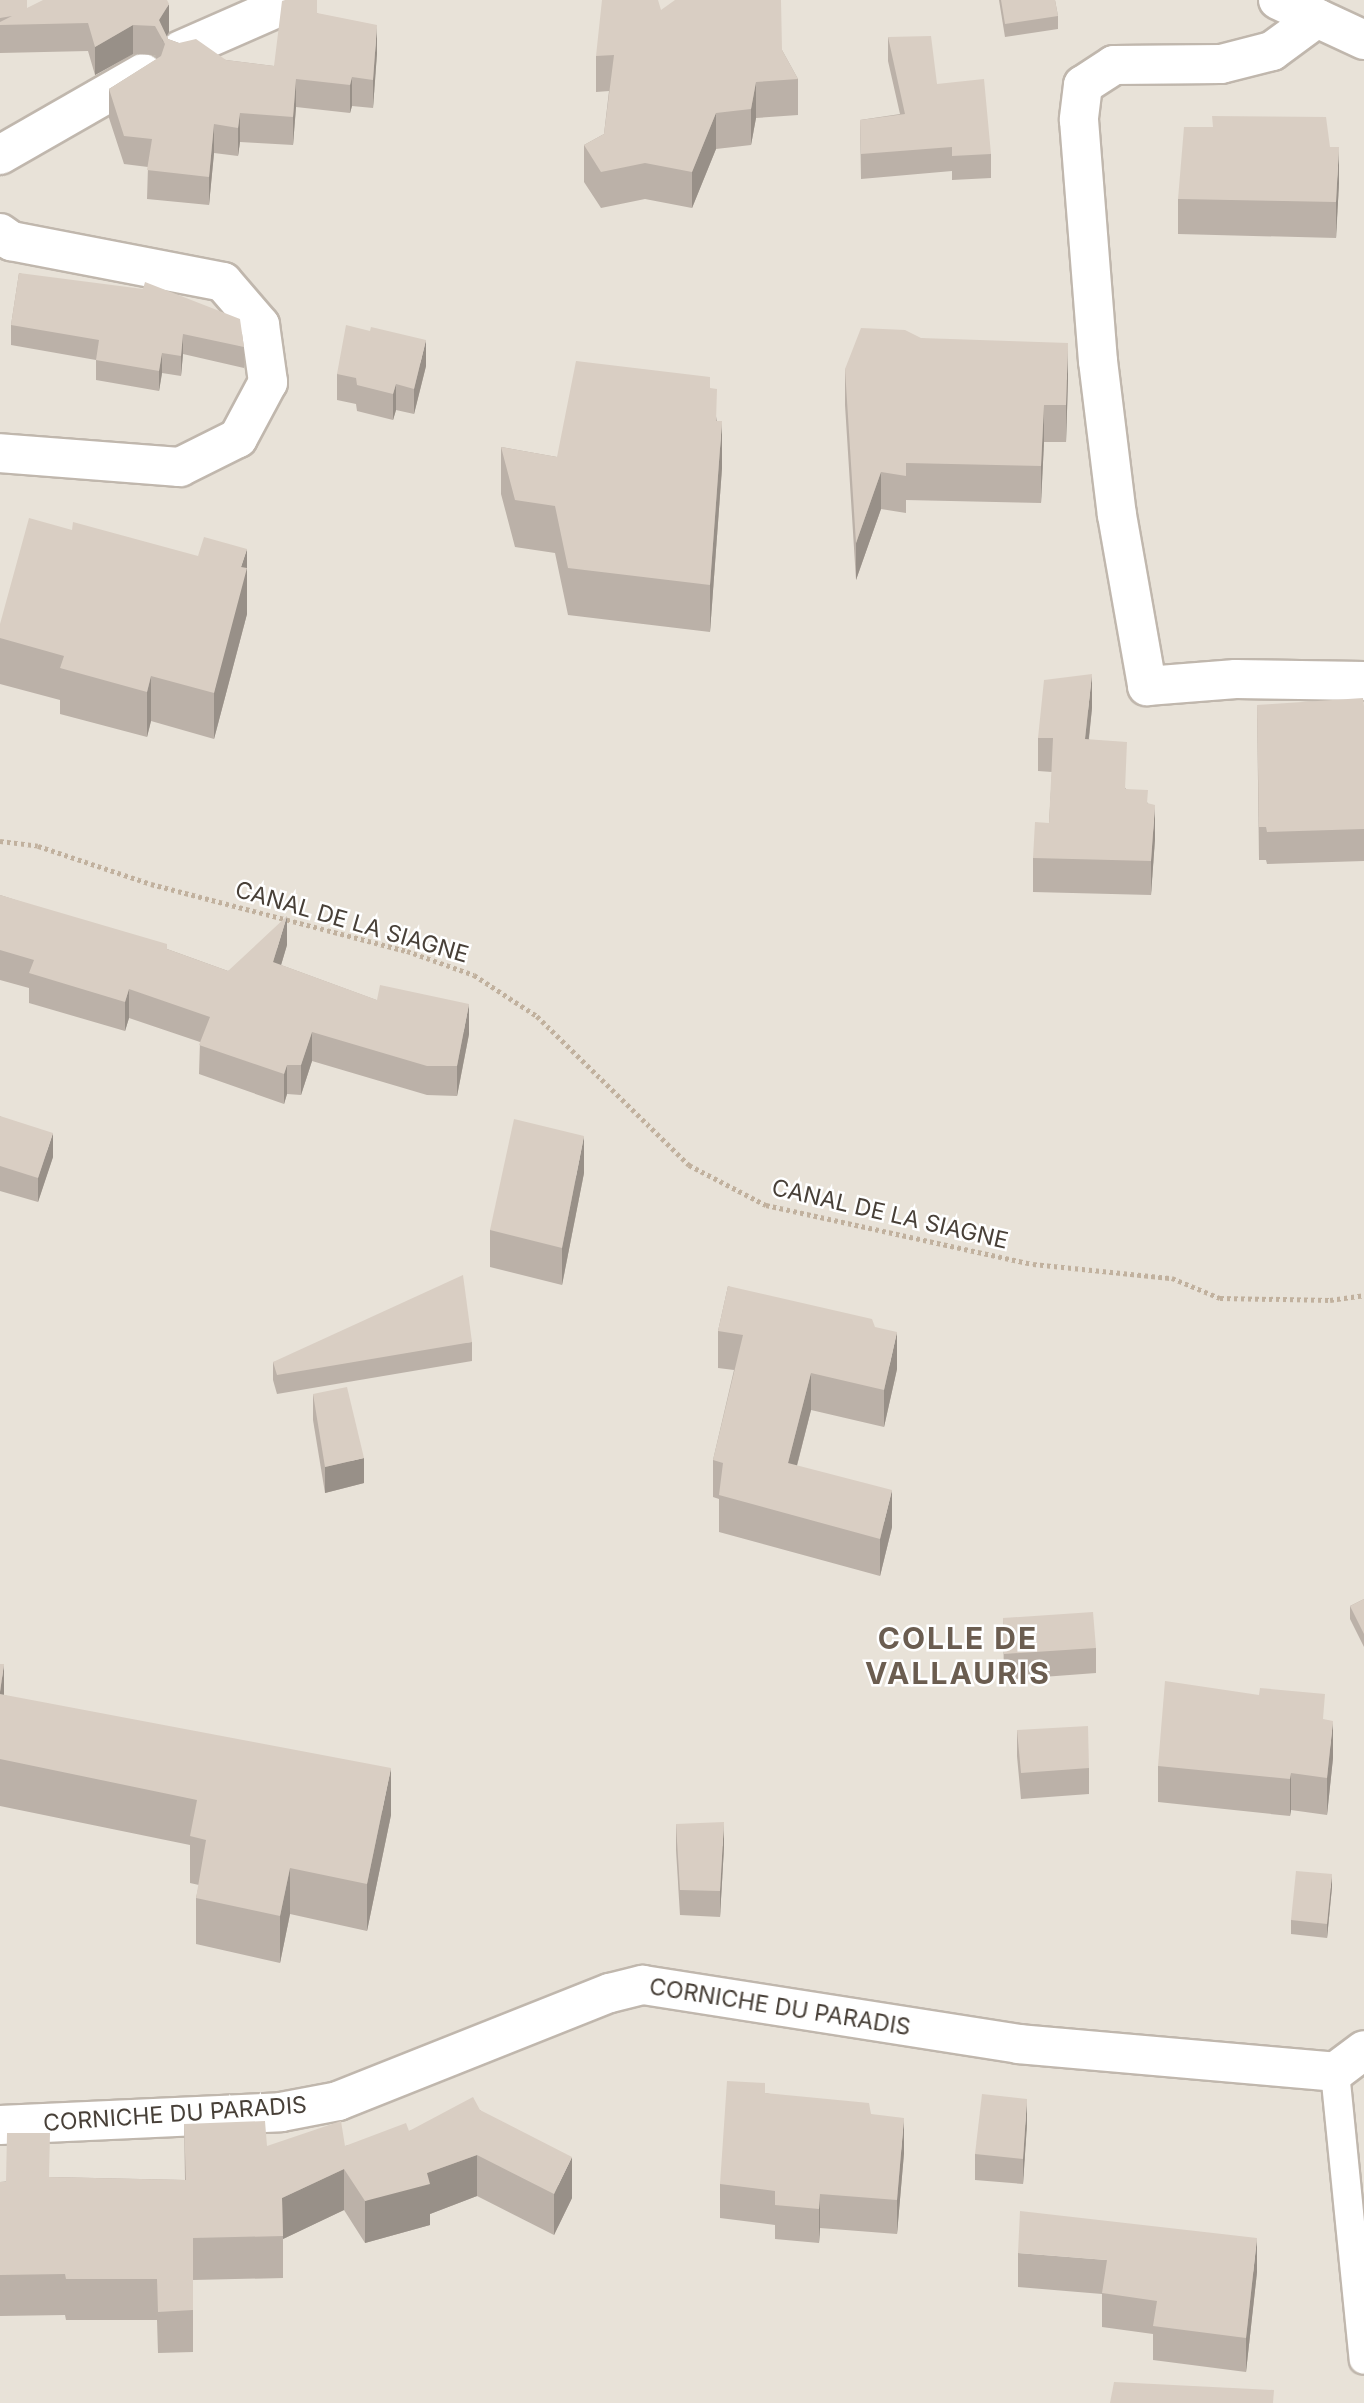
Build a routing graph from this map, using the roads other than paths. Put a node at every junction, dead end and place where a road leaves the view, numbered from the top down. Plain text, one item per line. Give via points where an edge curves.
1 (295, 0) edge
2 (1278, 0) edge
3 (1317, 18) junction
4 (1364, 40) edge
5 (181, 50) edge
6 (143, 73) edge
7 (0, 155) edge
8 (0, 233) edge
9 (0, 453) edge
10 (1364, 681) edge
11 (1349, 2061) edge
12 (0, 2125) edge
13 (1364, 2360) edge

1 - 5 street
2 - 3 street
3 - 4 street
3 - 10 street via 1272,51 1221,64 1114,65 1083,85 1079,120 1098,361 1117,515 1147,686 1236,679
6 - 7 street
8 - 9 street via 11,241 223,282 260,325 268,382 239,438 180,467
11 - 12 street, CORNICHE DU PARADIS via 1018,2044 643,1985 610,1993 338,2101 281,2112
11 - 13 lane

